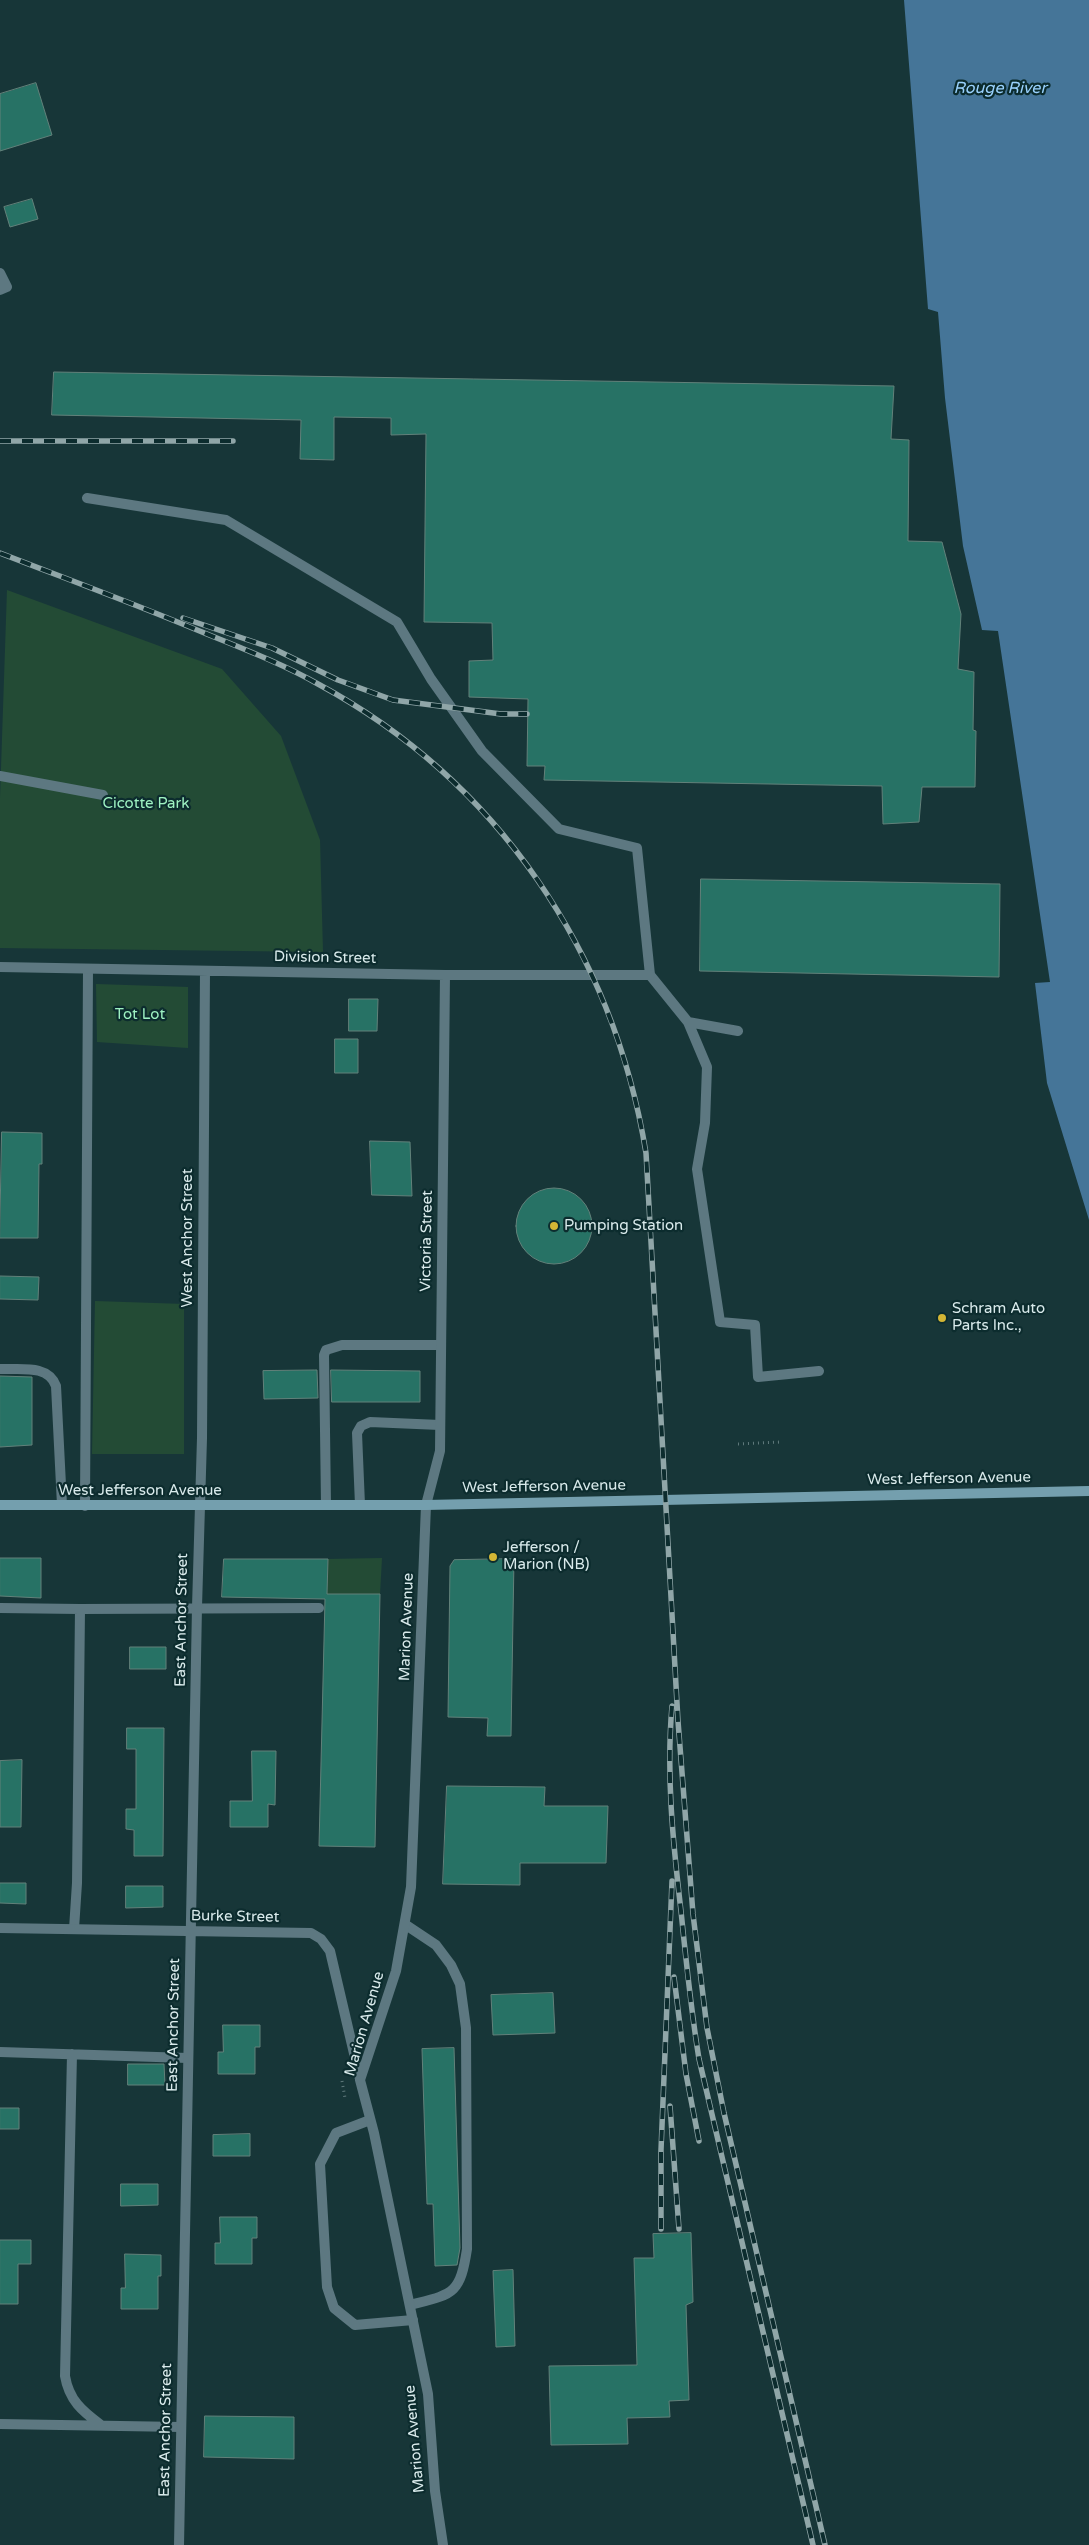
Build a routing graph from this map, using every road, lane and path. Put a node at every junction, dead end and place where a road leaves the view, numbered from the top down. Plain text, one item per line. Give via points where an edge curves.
1 (0, 272) edge
2 (0, 290) edge
3 (87, 498) dead end
4 (0, 776) edge
5 (103, 795) dead end
6 (0, 966) edge
7 (88, 969) junction
8 (205, 971) junction
9 (445, 975) junction
10 (650, 975) junction
11 (688, 1022) junction
12 (738, 1031) dead end
13 (441, 1345) junction
14 (0, 1369) edge
15 (818, 1371) dead end
16 (440, 1425) junction
17 (781, 1442) dead end
18 (738, 1444) dead end
19 (1089, 1490) edge
20 (0, 1505) edge
21 (326, 1505) junction
22 (360, 1505) junction
23 (426, 1505) junction
24 (62, 1506) junction
25 (85, 1506) junction
26 (200, 1506) junction
27 (0, 1608) edge
28 (319, 1608) dead end
29 (80, 1609) junction
30 (197, 1609) junction
31 (406, 1925) junction
32 (0, 1928) edge
33 (74, 1929) junction
34 (191, 1931) junction
35 (0, 2052) edge
36 (72, 2054) junction
37 (188, 2058) junction
38 (360, 2080) junction
39 (342, 2081) dead end
40 (345, 2098) dead end
41 (370, 2120) junction
42 (410, 2305) junction
43 (413, 2320) junction
44 (0, 2424) edge
45 (101, 2425) junction
46 (181, 2427) junction
47 (179, 2545) edge
48 (444, 2545) edge

1 - 2 street via 7,287
3 - 10 street via 226,520 397,622 431,679 482,751 559,829 637,848
4 - 5 street
6 - 7 street, Division Street
7 - 8 street, Division Street
7 - 25 street
8 - 9 street, Division Street
8 - 26 street, West Anchor Street
9 - 10 street, Division Street
9 - 13 street, Victoria Street
10 - 11 street
11 - 12 street
11 - 15 street via 707,1067 705,1123 697,1169 720,1322 755,1324 758,1377
13 - 16 street, Victoria Street
13 - 21 street via 342,1345 326,1350
14 - 24 street via 44,1371 54,1378
16 - 22 street via 370,1422 361,1426 357,1433
16 - 23 street, Victoria Street via 440,1451
17 - 18 path
19 - 23 main road, West Jefferson Avenue
20 - 24 main road, West Jefferson Avenue
21 - 22 main road, West Jefferson Avenue
21 - 26 main road, West Jefferson Avenue
22 - 23 main road, West Jefferson Avenue
23 - 31 street, Marion Avenue via 415,1839
24 - 25 main road, West Jefferson Avenue
25 - 26 main road, West Jefferson Avenue
26 - 30 street, East Anchor Street
27 - 29 street
28 - 30 street
29 - 30 street
29 - 33 street
30 - 34 street, East Anchor Street
31 - 38 street, Marion Avenue via 386,2006
31 - 42 street via 436,1945 451,1965 460,1984 466,2038 468,2249 464,2272 460,2283 451,2292
32 - 33 street, Burke Street
33 - 34 street, Burke Street
34 - 37 street, East Anchor Street
34 - 38 street, Burke Street via 310,1933 321,1939 330,1951
35 - 36 street
36 - 37 street
36 - 45 street via 65,2376 72,2400
37 - 46 street, East Anchor Street
38 - 41 street, Marion Avenue
39 - 40 path
41 - 42 street, Marion Avenue
41 - 43 street via 336,2133 320,2164 327,2287 334,2308 355,2325
42 - 43 street, Marion Avenue
43 - 48 street, Marion Avenue via 428,2394 435,2490
44 - 45 street
45 - 46 street
46 - 47 street, East Anchor Street

